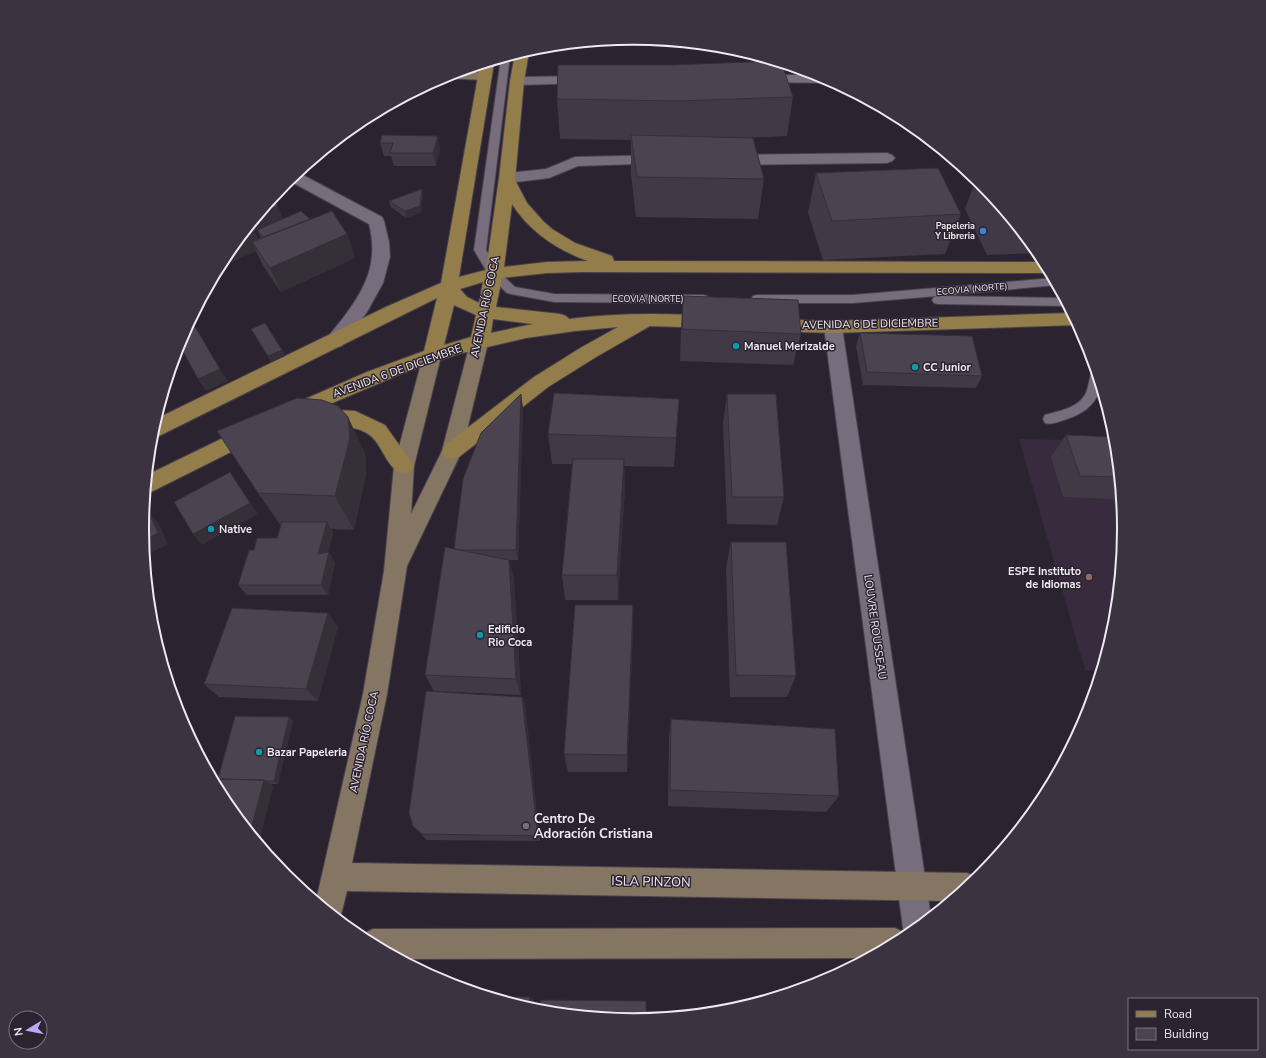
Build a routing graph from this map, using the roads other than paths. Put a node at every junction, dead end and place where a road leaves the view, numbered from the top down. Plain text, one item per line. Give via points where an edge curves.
1 (521, 58) edge
2 (505, 62) edge
3 (486, 68) edge
4 (808, 78) edge
5 (748, 79) edge
6 (605, 80) edge
7 (517, 81) junction
8 (887, 158) dead end
9 (680, 160) edge
10 (712, 160) edge
11 (299, 179) edge
12 (507, 179) junction
13 (636, 267) junction
14 (1040, 268) edge
15 (494, 274) junction
16 (1049, 282) edge
17 (449, 287) junction
18 (713, 299) edge
19 (745, 299) edge
20 (853, 299) junction
21 (1060, 302) edge
22 (486, 311) junction
23 (1069, 319) edge
24 (648, 320) junction
25 (590, 323) junction
26 (725, 323) edge
27 (756, 324) edge
28 (833, 327) junction
29 (335, 341) junction
30 (479, 342) junction
31 (432, 356) junction
32 (1095, 387) edge
33 (278, 419) junction
34 (1050, 419) dead end
35 (161, 423) edge
36 (452, 451) junction
37 (404, 466) junction
38 (151, 482) edge
39 (395, 571) junction
40 (335, 877) junction
41 (911, 886) junction
42 (958, 887) edge
43 (329, 906) edge
44 (917, 921) edge
45 (883, 943) edge
46 (385, 944) edge

1 - 7 main road, AVENIDA RÍO COCA
2 - 15 lane, ECOVIA (NORTE) via 480,250
3 - 17 main road, AVENIDA RÍO COCA
4 - 5 street
6 - 7 street
7 - 12 main road, AVENIDA RÍO COCA
8 - 10 street
9 - 12 street via 584,161 549,173
11 - 29 street via 376,221 378,227 381,256 377,276 368,298
12 - 13 main road via 520,205 541,229 571,247
12 - 15 main road, AVENIDA RÍO COCA
13 - 14 main road
13 - 15 main road via 536,267
15 - 17 main road
15 - 18 lane, ECOVIA (NORTE) via 511,290 554,298
15 - 22 main road, AVENIDA RÍO COCA
16 - 20 lane, ECOVIA (NORTE)
17 - 22 main road via 460,301
17 - 29 main road via 404,306
17 - 31 main road, AVENIDA RÍO COCA
19 - 20 lane, ECOVIA (NORTE)
20 - 21 lane
22 - 25 main road
22 - 30 main road, AVENIDA RÍO COCA
23 - 28 main road, AVENIDA 6 DE DICIEMBRE
24 - 25 main road, AVENIDA 6 DE DICIEMBRE
24 - 26 main road, AVENIDA 6 DE DICIEMBRE
24 - 36 main road via 541,382
25 - 30 main road, AVENIDA 6 DE DICIEMBRE
27 - 28 main road, AVENIDA 6 DE DICIEMBRE
28 - 41 street, LOUVRE ROUSSEAU
29 - 35 main road
30 - 31 main road, AVENIDA 6 DE DICIEMBRE
30 - 36 street, AVENIDA RÍO COCA
31 - 33 main road, AVENIDA 6 DE DICIEMBRE via 363,381
31 - 37 street, AVENIDA RÍO COCA
32 - 34 lane via 1084,406 1072,413
33 - 37 main road via 355,419 378,431
33 - 38 main road, AVENIDA 6 DE DICIEMBRE
36 - 39 street, AVENIDA RÍO COCA
37 - 39 street, AVENIDA RÍO COCA
39 - 40 street, AVENIDA RÍO COCA via 375,694
40 - 41 street, ISLA PINZON
40 - 43 street, AVENIDA RÍO COCA
41 - 42 street, ISLA PINZON
41 - 44 street, LOUVRE ROUSSEAU
45 - 46 street

